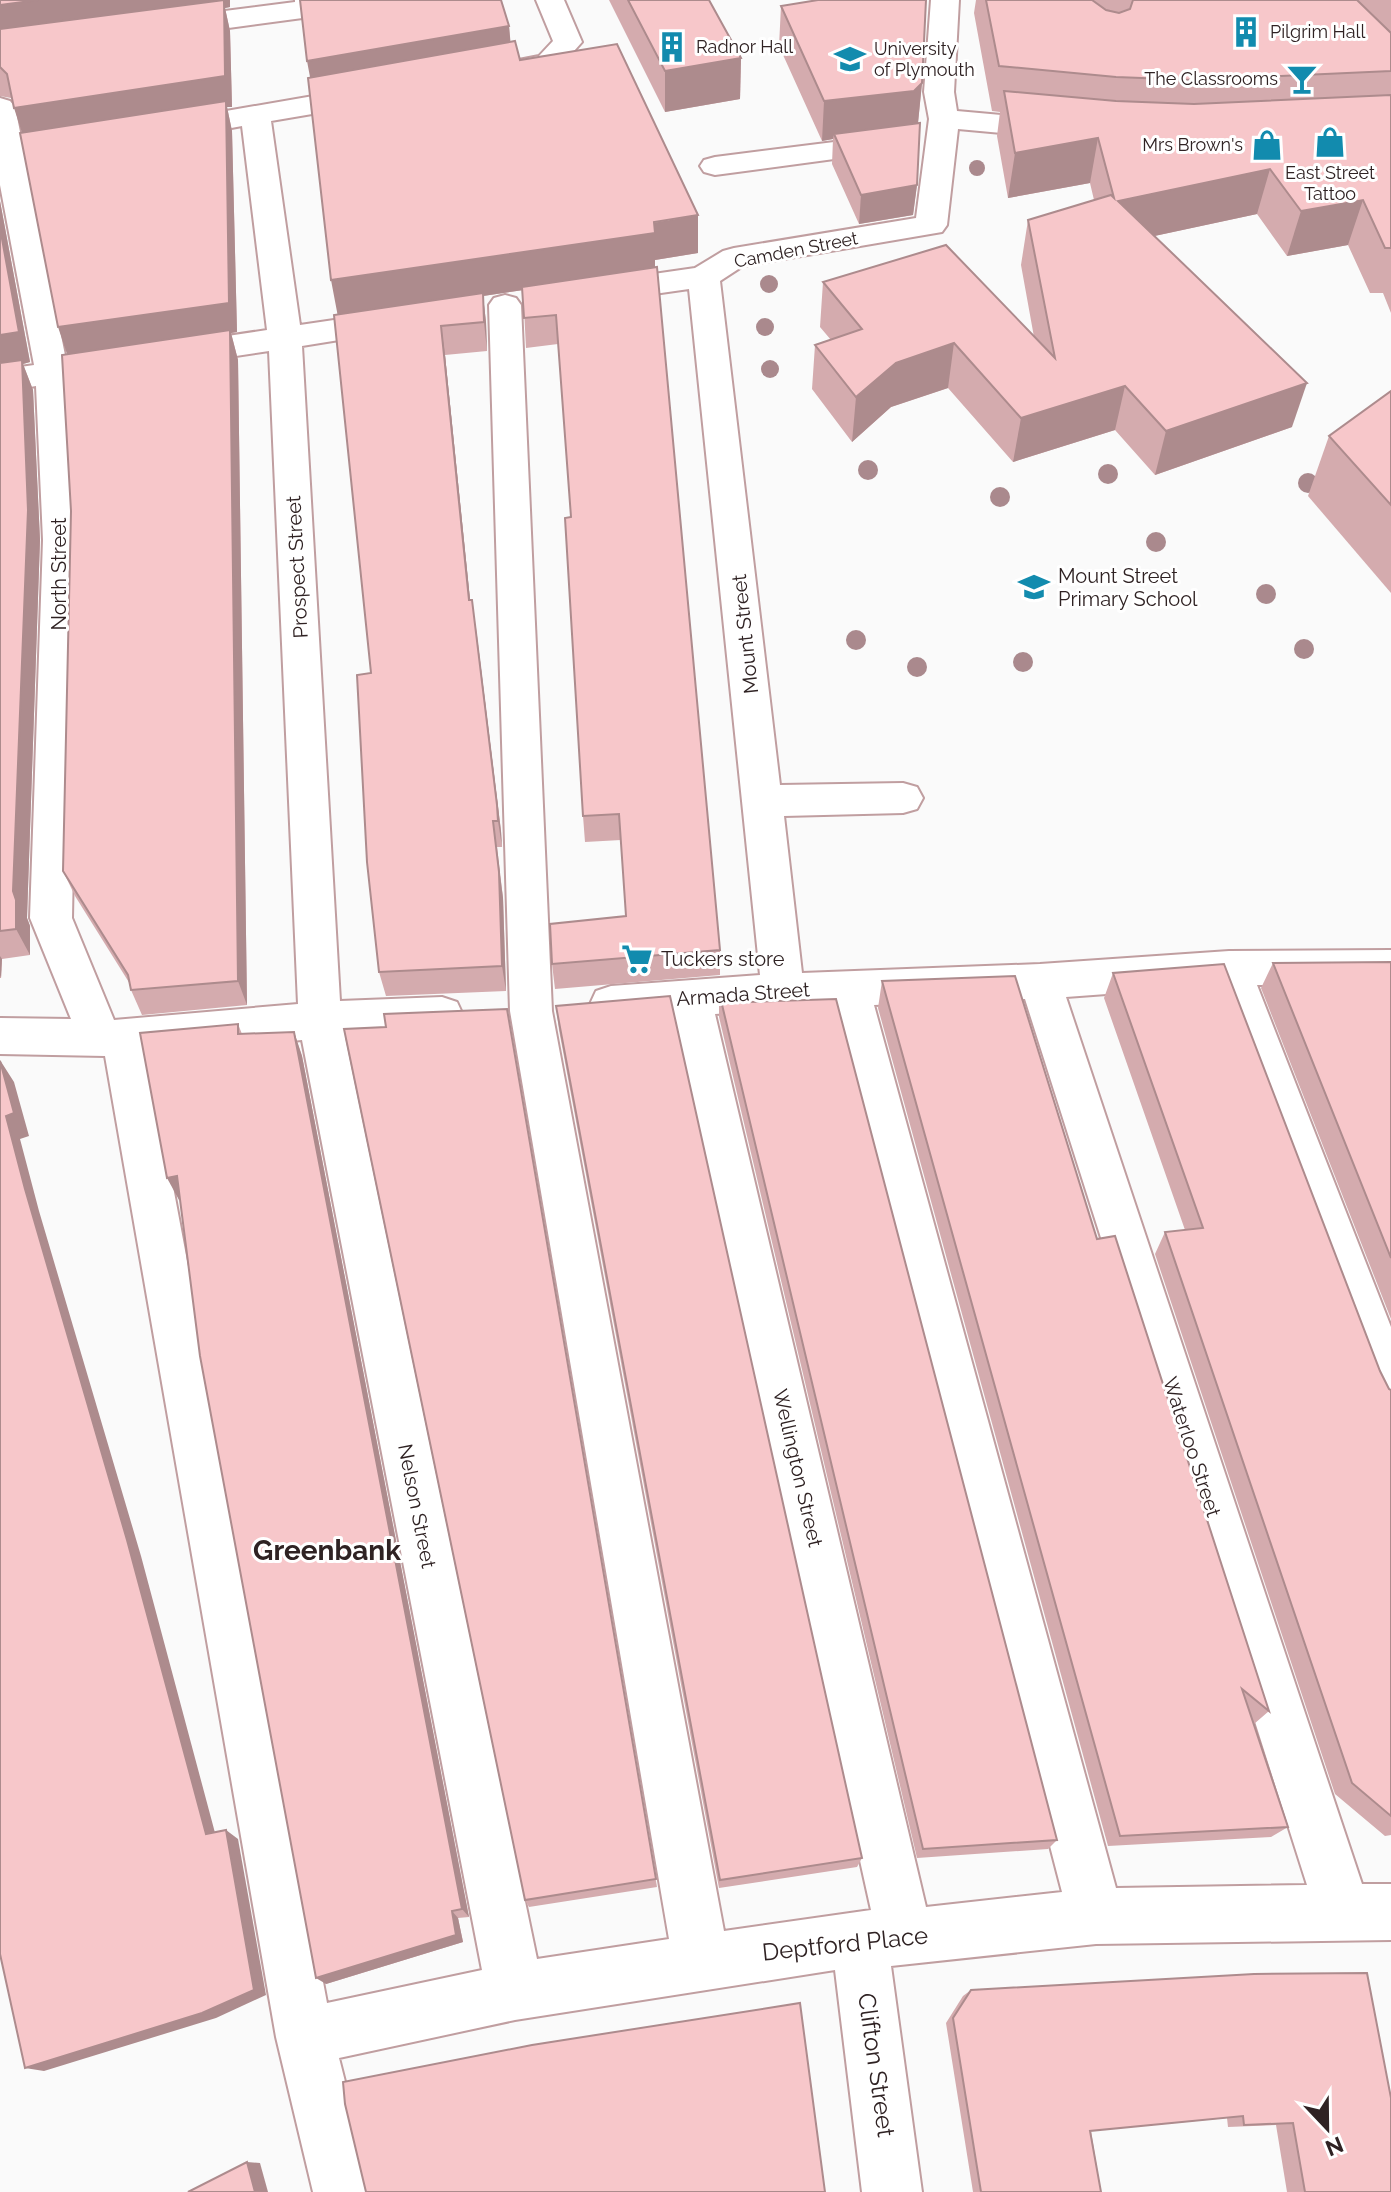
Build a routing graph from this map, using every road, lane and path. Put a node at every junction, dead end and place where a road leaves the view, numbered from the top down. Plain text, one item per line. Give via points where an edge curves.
1 (309, 0) edge
2 (550, 0) edge
3 (945, 0) edge
4 (139, 31) edge
5 (471, 77) edge
6 (394, 90) edge
7 (0, 107) edge
8 (255, 115) junction
9 (944, 119) junction
10 (194, 125) edge
11 (1092, 133) edge
12 (17, 152) edge
13 (715, 166) dead end
14 (704, 277) junction
15 (426, 316) edge
16 (285, 338) junction
17 (52, 372) junction
18 (0, 381) edge
19 (903, 798) dead end
20 (764, 801) junction
21 (1391, 967) edge
22 (1229, 968) junction
23 (1040, 981) junction
24 (848, 988) junction
25 (783, 991) junction
26 (690, 997) junction
27 (531, 1011) junction
28 (320, 1020) junction
29 (0, 1036) edge
30 (111, 1037) junction
31 (1391, 1389) edge
32 (1367, 1913) edge
33 (1096, 1916) junction
34 (882, 1938) junction
35 (701, 1961) junction
36 (515, 1991) junction
37 (305, 2037) junction
38 (343, 2192) edge
39 (892, 2192) edge

1 - 4 street via 310,9
2 - 5 street via 568,42 548,63
3 - 9 street via 939,92
6 - 8 street
7 - 12 street, North Street
8 - 10 street
8 - 16 street, Prospect Street
9 - 11 street
9 - 13 street via 920,141
9 - 14 street, Camden Street via 931,225 734,258
12 - 17 street, North Street
14 - 20 street, Mount Street
14 - 27 street, Camden Street via 520,303
15 - 16 street
16 - 17 street
16 - 28 street, Prospect Street
17 - 18 street
17 - 30 street, North Street via 61,540 51,918
19 - 20 street
20 - 25 street, Mount Street
21 - 22 street, Armada Street
22 - 23 street, Armada Street
22 - 31 street
23 - 24 street, Armada Street
23 - 32 street, Waterloo Street
24 - 25 street, Armada Street
24 - 33 street
25 - 26 street, Armada Street
26 - 27 street, Armada Street
26 - 34 street, Wellington Street
27 - 28 street, Armada Street
27 - 35 street
28 - 30 street, Armada Street
28 - 36 street, Nelson Street
29 - 30 street, Armada Street
30 - 37 street, North Street
32 - 33 street, Deptford Place
33 - 34 street, Deptford Place
34 - 35 street, Deptford Place
34 - 39 street, Clifton Street
35 - 36 street, Deptford Place
36 - 37 street, Deptford Place
37 - 38 street, North Street

